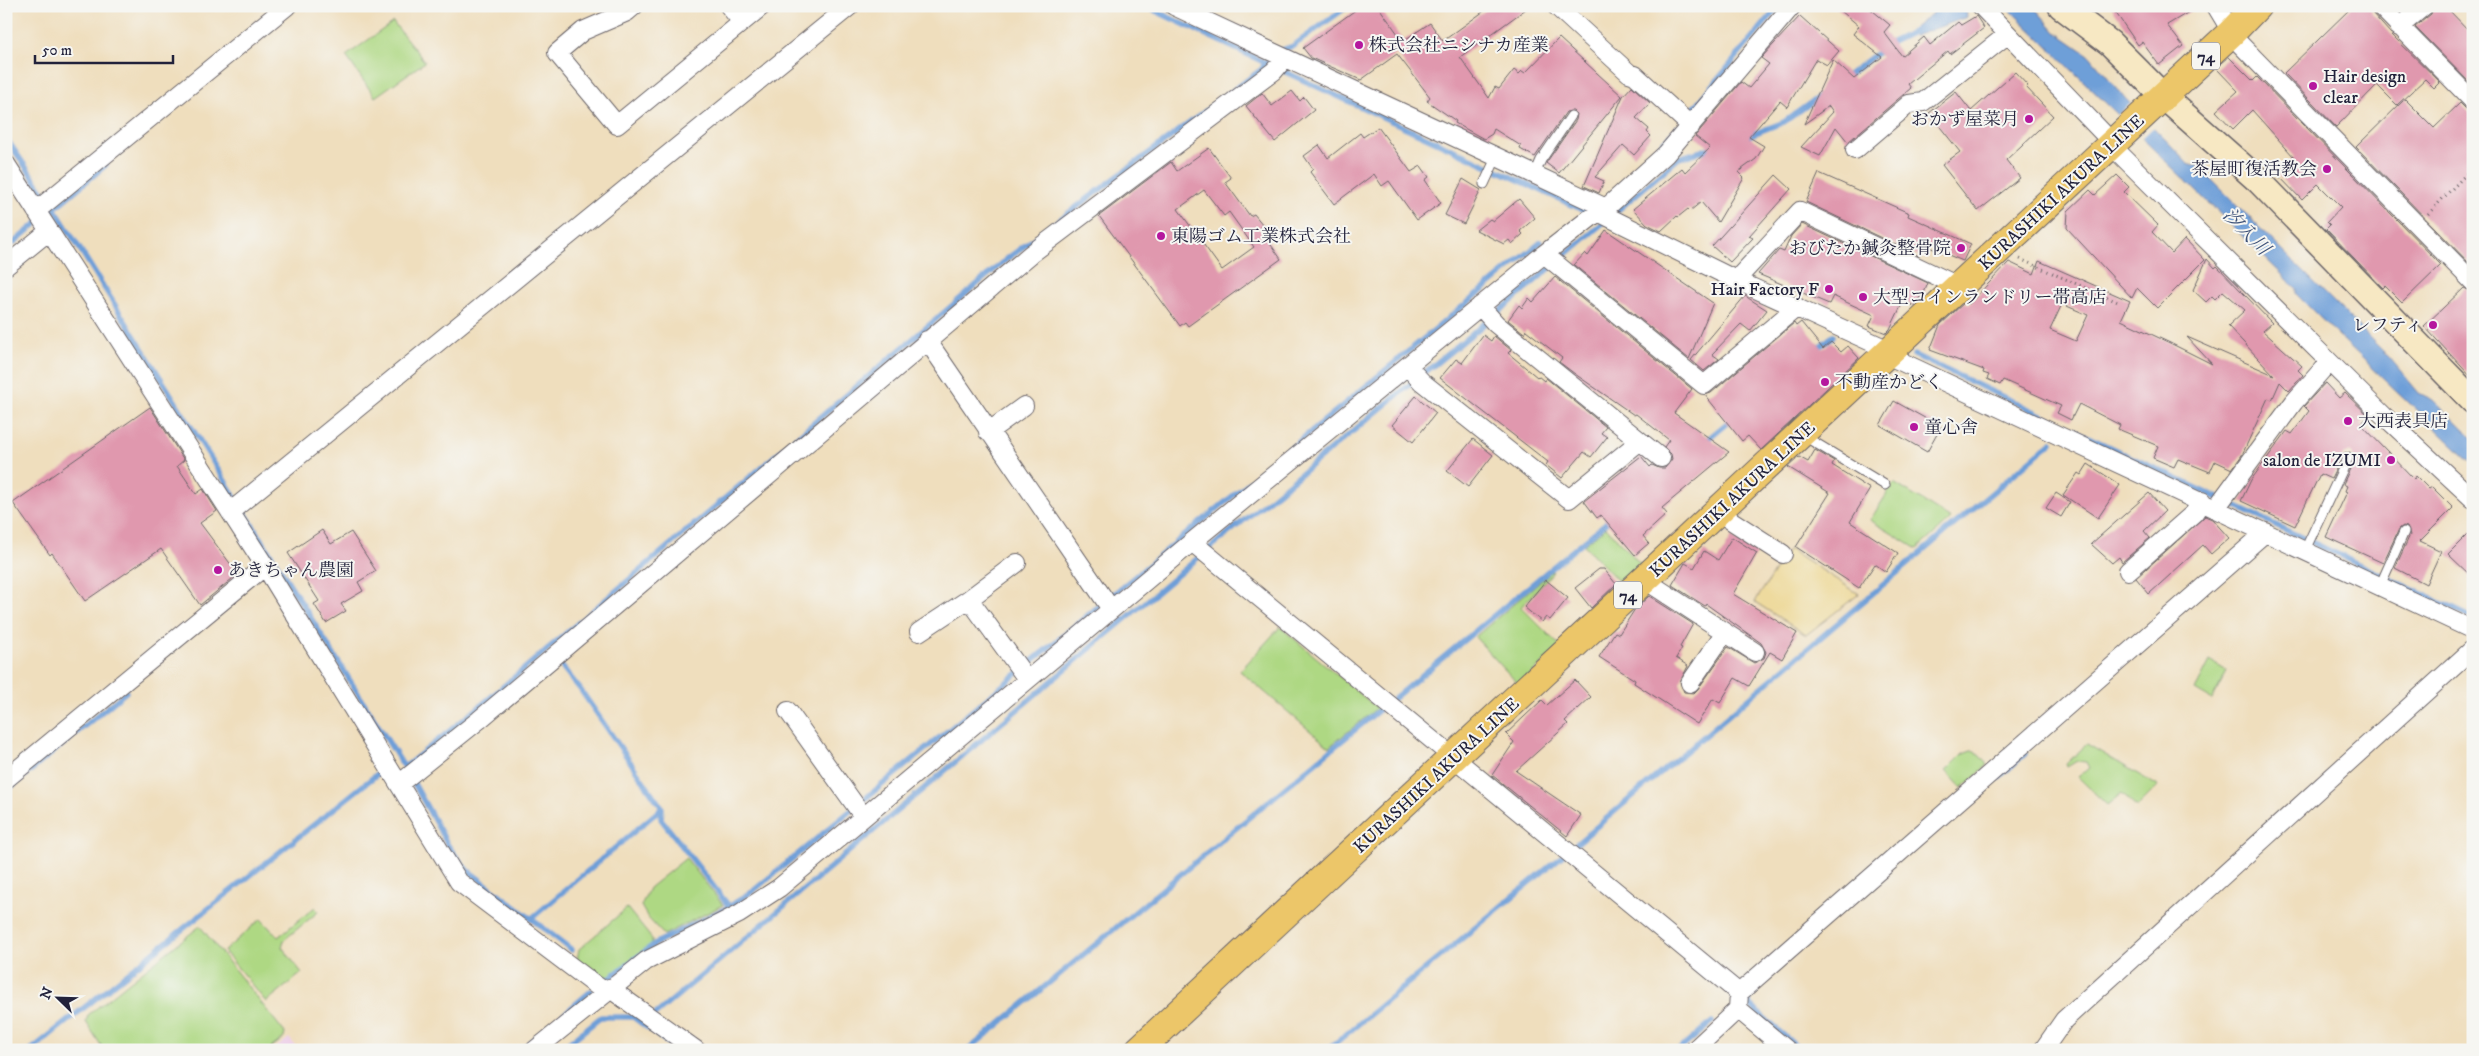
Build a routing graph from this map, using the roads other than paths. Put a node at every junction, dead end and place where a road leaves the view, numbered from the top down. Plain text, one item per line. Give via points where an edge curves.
1 (287, 6) edge
2 (634, 6) edge
3 (729, 6) edge
4 (762, 6) edge
5 (850, 6) edge
6 (1174, 6) edge
7 (1556, 6) edge
8 (1792, 6) edge
9 (1981, 6) edge
10 (2061, 6) edge
11 (2216, 6) edge
12 (2257, 6) edge
13 (2380, 6) edge
14 (2424, 6) edge
15 (742, 22) junction
16 (2399, 27) junction
17 (2231, 33) junction
18 (2008, 34) junction
19 (1276, 60) junction
20 (2158, 100) junction
21 (2473, 101) edge
22 (1571, 116) dead end
23 (1687, 121) junction
24 (2114, 142) junction
25 (1855, 150) dead end
26 (1495, 161) junction
27 (6, 164) edge
28 (1533, 176) junction
29 (1484, 184) dead end
30 (44, 214) junction
31 (1606, 214) junction
32 (1552, 261) junction
33 (6, 266) edge
34 (1736, 280) junction
35 (2473, 282) edge
36 (1960, 287) junction
37 (1797, 307) junction
38 (1488, 315) junction
39 (926, 340) junction
40 (1887, 355) junction
41 (2329, 362) junction
42 (1414, 374) junction
43 (2473, 401) edge
44 (1024, 406) dead end
45 (988, 432) junction
46 (1802, 434) junction
47 (1640, 441) junction
48 (1661, 458) dead end
49 (2348, 458) dead end
50 (1885, 485) dead end
51 (2473, 499) edge
52 (2216, 502) junction
53 (237, 507) junction
54 (1718, 512) junction
55 (2266, 532) junction
56 (2404, 532) dead end
57 (2306, 548) junction
58 (1200, 549) junction
59 (1783, 554) dead end
60 (1017, 563) dead end
61 (265, 566) junction
62 (2128, 571) dead end
63 (1645, 580) junction
64 (2381, 584) junction
65 (968, 599) junction
66 (1107, 602) junction
67 (2472, 630) edge
68 (919, 632) dead end
69 (1725, 632) junction
70 (2473, 649) edge
71 (1755, 652) dead end
72 (1023, 673) junction
73 (1690, 683) dead end
74 (788, 711) dead end
75 (1454, 757) junction
76 (399, 773) junction
77 (6, 778) edge
78 (858, 810) junction
79 (607, 990) junction
80 (1739, 1001) junction
81 (535, 1050) edge
82 (696, 1050) edge
83 (1139, 1050) edge
84 (1694, 1050) edge
85 (1787, 1050) edge
86 (2043, 1050) edge

1 - 30 street
2 - 15 street via 583,31 557,53 617,124
3 - 15 street
4 - 15 street
5 - 53 street
6 - 19 street
7 - 23 street via 1629,74 1636,75
8 - 23 street
9 - 18 street
10 - 20 main road via 2110,43
11 - 17 street
12 - 17 main road, KURASHIKI AKURA LINE / 74
13 - 16 street
14 - 16 street
16 - 21 street
17 - 20 main road, KURASHIKI AKURA LINE / 74
17 - 35 street
18 - 24 street
18 - 25 street via 1923,102 1910,104
19 - 26 street
19 - 39 street
20 - 24 main road, KURASHIKI AKURA LINE / 74
20 - 43 main road via 2260,182
22 - 28 lane
23 - 31 street via 1666,154
24 - 36 main road, KURASHIKI AKURA LINE / 74
24 - 41 street
26 - 28 street
26 - 29 lane
27 - 30 street
28 - 31 street
30 - 33 street
30 - 53 street
31 - 32 street
31 - 34 street
32 - 37 street via 1704,385
32 - 38 street
34 - 36 street via 1800,211
34 - 37 street
36 - 40 main road, KURASHIKI AKURA LINE / 74
37 - 40 street via 1880,346
38 - 42 street
38 - 47 street
39 - 45 street
39 - 76 street via 479,720
40 - 46 main road, KURASHIKI AKURA LINE / 74
40 - 52 street
41 - 51 street
41 - 52 street
42 - 47 street via 1569,499
42 - 58 street
44 - 45 street
45 - 66 street
46 - 50 lane
46 - 54 main road, KURASHIKI AKURA LINE / 74
47 - 48 street
49 - 57 lane
52 - 55 street
52 - 62 street via 2194,513
53 - 61 street
54 - 59 street
54 - 63 main road, KURASHIKI AKURA LINE / 74
55 - 57 street
55 - 80 street
56 - 64 lane
57 - 64 street
58 - 66 street
58 - 75 street
60 - 65 street
61 - 76 street
61 - 77 street
63 - 69 street
63 - 75 main road, KURASHIKI AKURA LINE / 74
64 - 67 street
65 - 68 street
65 - 72 street
66 - 72 street
69 - 71 street
69 - 73 street
70 - 86 street via 2064,1020
72 - 78 street
74 - 78 street
75 - 80 street via 1570,851
75 - 83 main road, KURASHIKI AKURA LINE / 74
76 - 79 street via 459,882
78 - 79 street via 759,902 653,957
79 - 81 street
79 - 82 street
80 - 84 street
80 - 85 street

